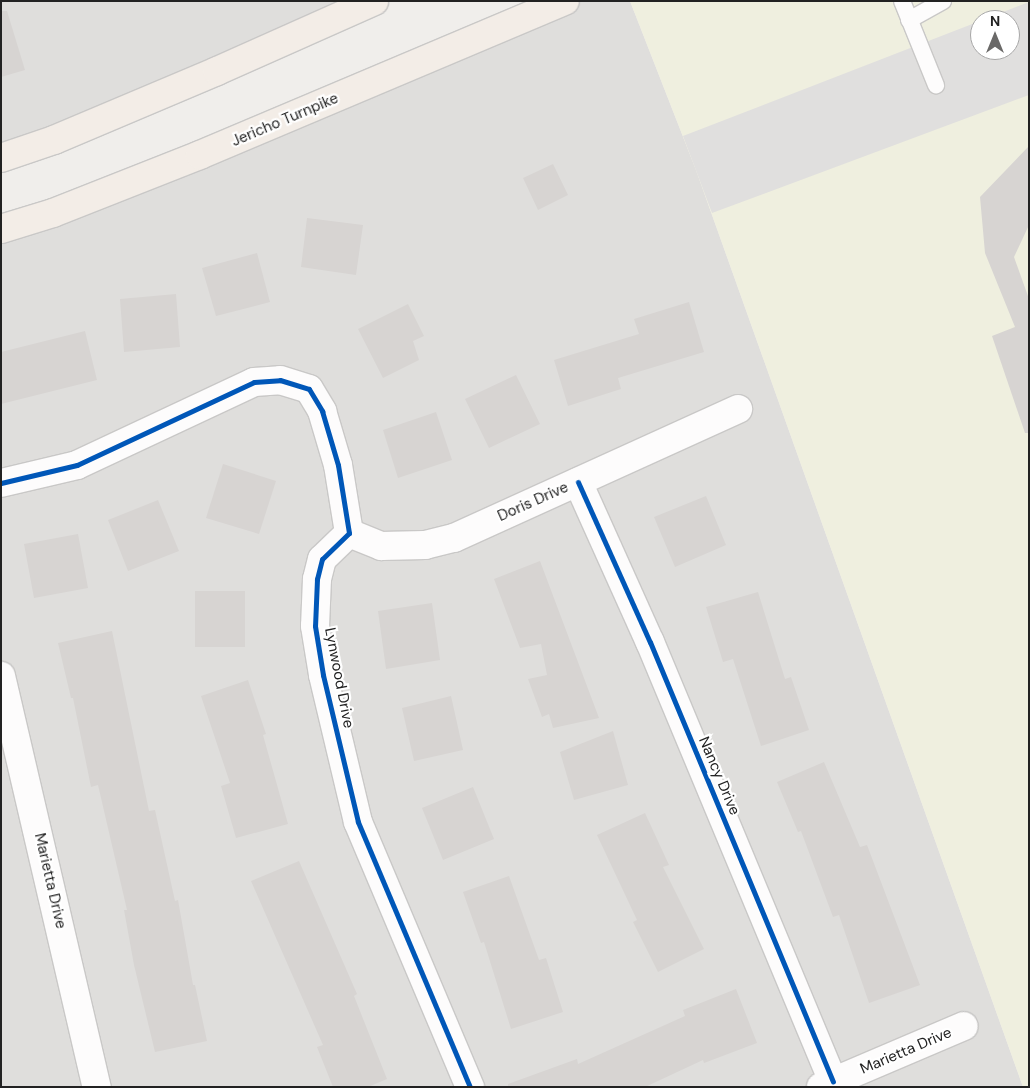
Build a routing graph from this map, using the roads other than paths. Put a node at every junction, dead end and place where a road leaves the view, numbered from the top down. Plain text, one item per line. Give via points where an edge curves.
1 (374, 1) edge
2 (565, 1) edge
3 (902, 1) edge
4 (940, 2) edge
5 (909, 20) junction
6 (936, 85) dead end
7 (1, 158) edge
8 (1, 229) edge
9 (738, 409) dead end
10 (578, 482) junction
11 (1, 483) edge
12 (349, 533) junction
13 (1, 676) edge
14 (964, 1026) dead end
15 (827, 1084) edge
16 (97, 1087) edge
17 (470, 1087) edge

1 - 7 main road via 54,140
2 - 8 main road, Jericho Turnpike via 200,155 53,213
3 - 5 lane
4 - 5 lane
5 - 6 lane
9 - 10 street, Doris Drive
10 - 12 street, Doris Drive via 454,538 425,545 380,546
10 - 15 street, Nancy Drive via 650,642
11 - 12 street via 77,465 254,382 280,380 309,389 322,411 338,465
12 - 17 street, Lynwood Drive via 322,559 317,579 315,626 322,676 358,822
13 - 16 street, Marietta Drive
14 - 15 street, Marietta Drive

